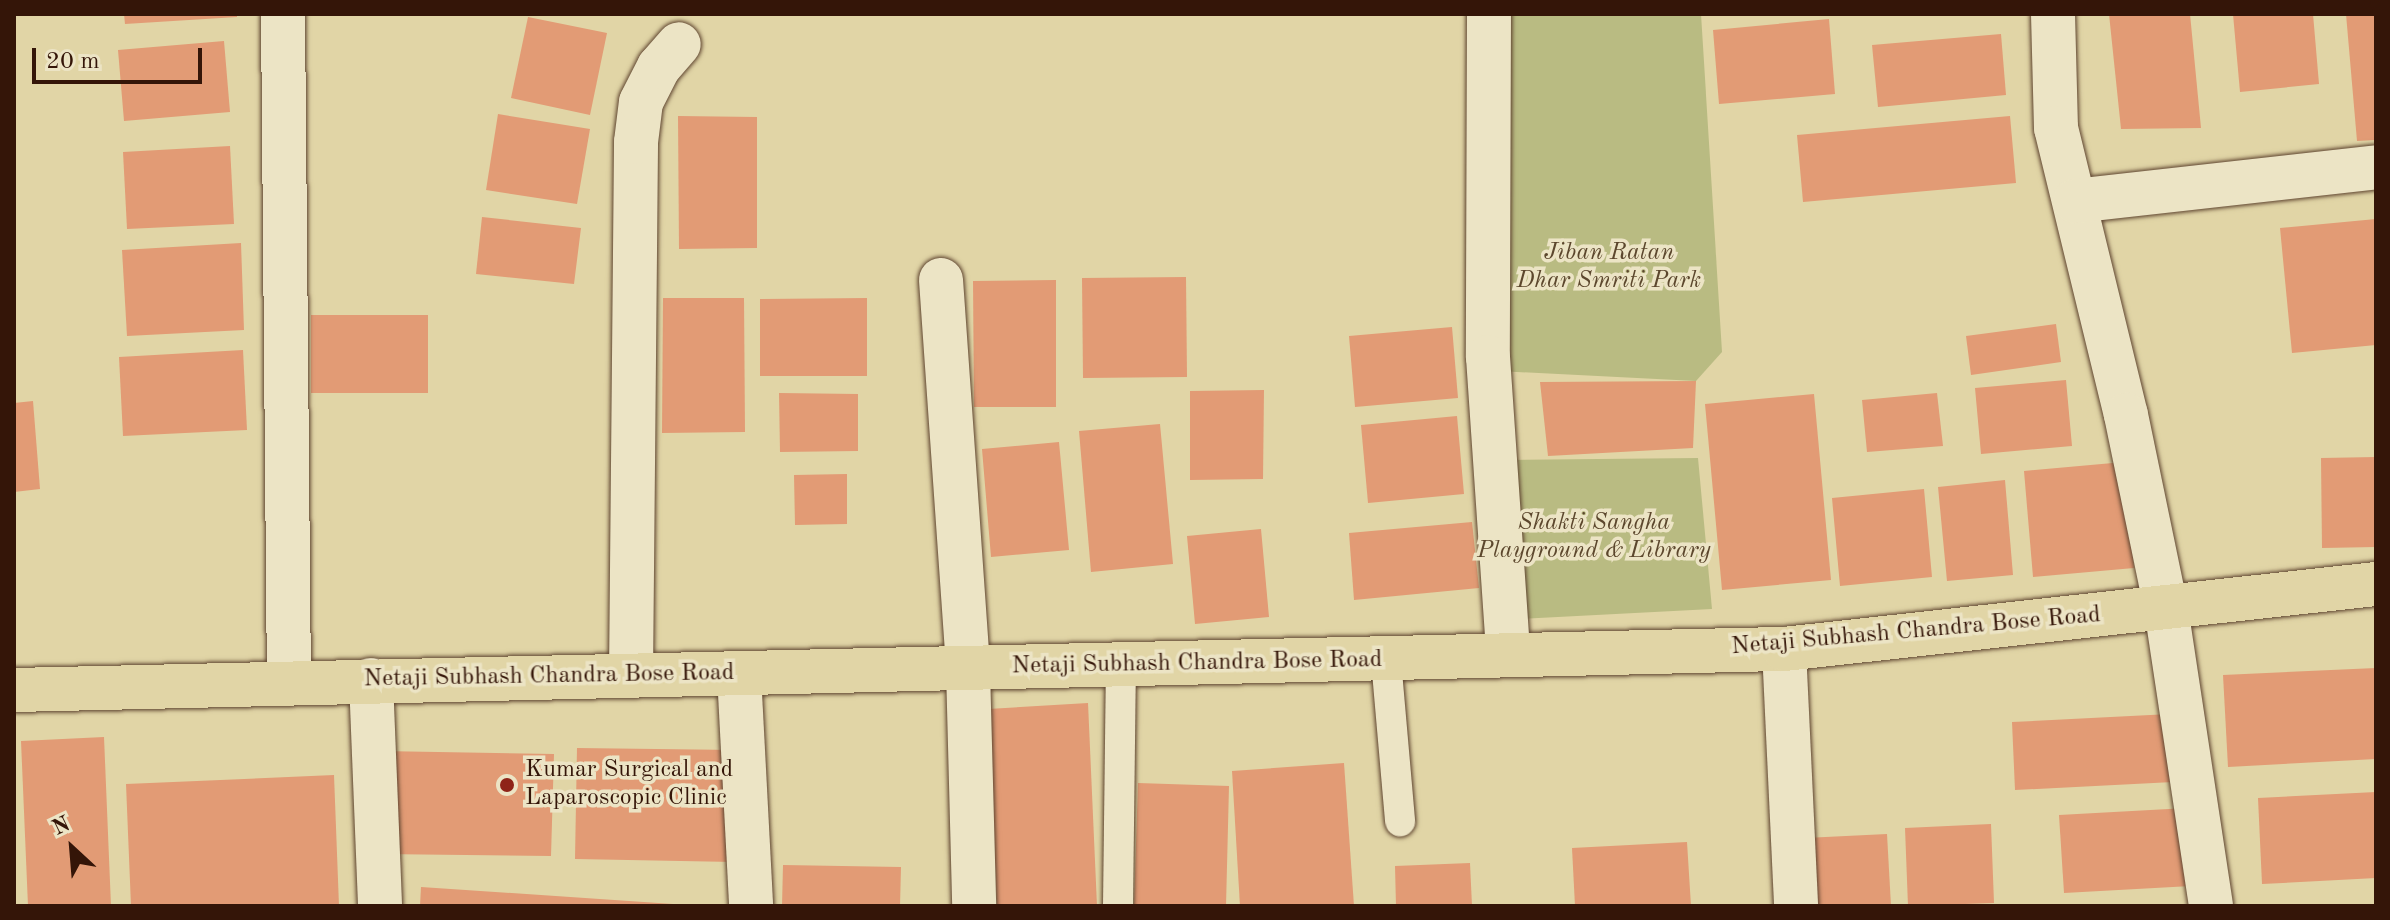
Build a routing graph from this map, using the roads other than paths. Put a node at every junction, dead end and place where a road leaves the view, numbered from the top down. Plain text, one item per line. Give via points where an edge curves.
1 (283, 14) edge
2 (1489, 14) edge
3 (2053, 14) edge
4 (679, 44) dead end
5 (2376, 167) edge
6 (2075, 201) junction
7 (941, 280) dead end
8 (2376, 584) edge
9 (2166, 608) junction
10 (1784, 649) junction
11 (1508, 654) junction
12 (1386, 660) junction
13 (1121, 667) junction
14 (968, 669) junction
15 (739, 674) junction
16 (631, 676) junction
17 (371, 680) junction
18 (289, 683) junction
19 (14, 690) edge
20 (1400, 821) dead end
21 (380, 906) edge
22 (751, 906) edge
23 (974, 906) edge
24 (1118, 906) edge
25 (1796, 906) edge
26 (2211, 906) edge

1 - 18 street
2 - 11 street via 1488,357
3 - 6 street via 2056,128
4 - 16 street via 659,67 641,102 636,142
5 - 6 street
6 - 9 street
7 - 14 street
8 - 9 main road, Netaji Subhash Chandra Bose Road
9 - 10 main road, Netaji Subhash Chandra Bose Road
9 - 26 street
10 - 11 main road, Netaji Subhash Chandra Bose Road
10 - 25 street
11 - 12 main road, Netaji Subhash Chandra Bose Road
12 - 13 main road, Netaji Subhash Chandra Bose Road
12 - 20 lane
13 - 14 main road, Netaji Subhash Chandra Bose Road
13 - 24 lane
14 - 15 main road, Netaji Subhash Chandra Bose Road
14 - 23 street
15 - 16 main road, Netaji Subhash Chandra Bose Road
15 - 22 street
16 - 17 main road, Netaji Subhash Chandra Bose Road
17 - 18 main road, Netaji Subhash Chandra Bose Road
17 - 21 street
18 - 19 main road, Netaji Subhash Chandra Bose Road

